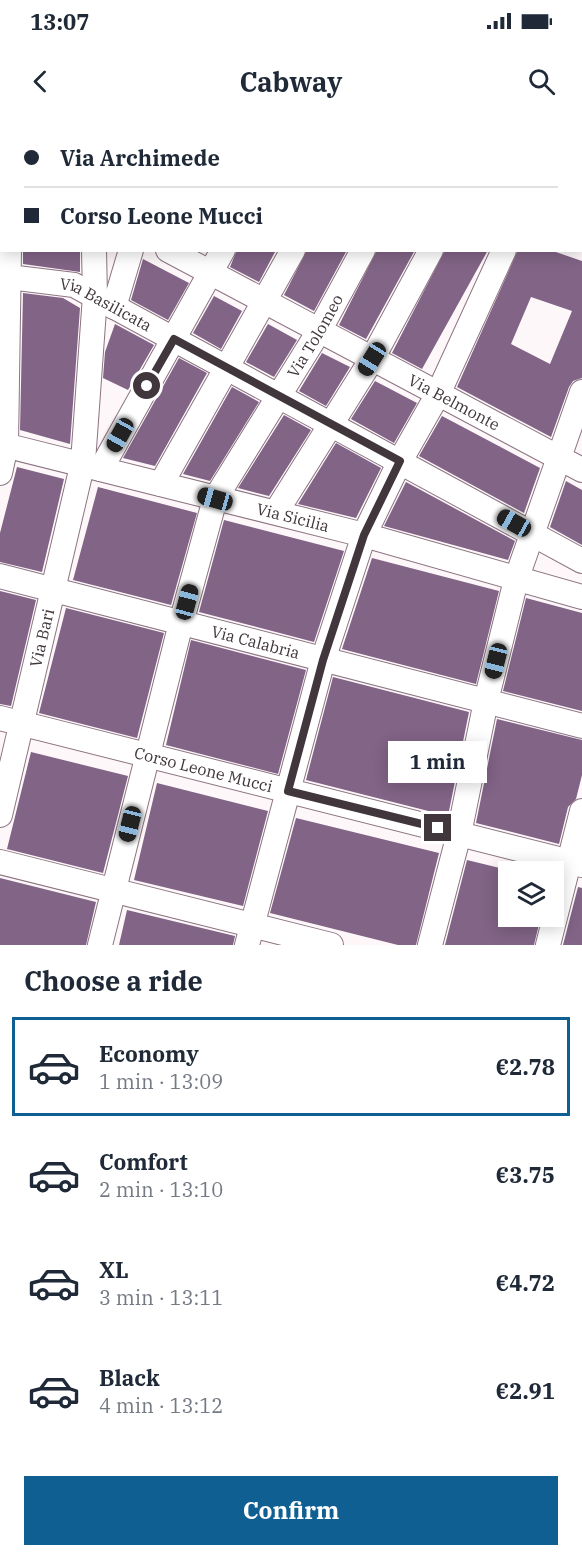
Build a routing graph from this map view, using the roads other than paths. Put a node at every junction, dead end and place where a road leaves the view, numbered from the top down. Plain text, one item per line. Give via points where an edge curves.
1 (9, 252) edge
2 (94, 252) edge
3 (130, 252) edge
4 (172, 252) edge
5 (222, 252) edge
6 (292, 252) edge
7 (362, 252) edge
8 (430, 252) edge
9 (503, 252) edge
10 (211, 273) junction
11 (4, 276) edge
12 (105, 301) junction
13 (264, 302) junction
14 (319, 331) junction
15 (174, 339) junction
16 (372, 359) junction
17 (227, 368) junction
18 (582, 392) edge
19 (438, 394) junction
20 (279, 396) junction
21 (331, 424) junction
22 (3, 444) edge
23 (559, 459) junction
24 (400, 461) junction
25 (92, 466) junction
26 (582, 470) edge
27 (0, 473) edge
28 (161, 484) junction
29 (215, 499) junction
30 (276, 512) junction
31 (533, 534) junction
32 (364, 535) junction
33 (582, 561) edge
34 (0, 576) edge
35 (516, 580) junction
36 (55, 589) junction
37 (582, 597) edge
38 (181, 623) junction
39 (323, 660) junction
40 (486, 701) junction
41 (10, 720) edge
42 (582, 726) edge
43 (147, 756) junction
44 (288, 791) junction
45 (582, 811) edge
46 (0, 815) edge
47 (459, 834) junction
48 (0, 862) edge
49 (575, 863) edge
50 (113, 892) junction
51 (250, 935) edge
52 (100, 945) edge
53 (331, 945) edge
54 (430, 945) edge
55 (548, 945) edge

1 - 11 street
2 - 12 street
3 - 12 street
4 - 10 street, Via Belmonte
5 - 10 street
6 - 13 street
7 - 14 street, Via Tolomeo
8 - 16 street
9 - 19 street
10 - 13 street, Via Belmonte
10 - 15 street
11 - 12 street, Via Basilicata via 74,285
11 - 22 street
12 - 15 street, Via Basilicata
12 - 25 street
13 - 14 street, Via Belmonte
13 - 17 street
14 - 16 street, Via Belmonte
14 - 20 street, Via Tolomeo
15 - 17 street, Via Basilicata
15 - 25 street
16 - 19 street, Via Belmonte
16 - 21 street
17 - 20 street, Via Basilicata
17 - 28 street
18 - 23 street
19 - 23 street, Via Belmonte
19 - 24 street
20 - 21 street, Via Basilicata
20 - 29 street, Via Tolomeo
21 - 24 street, Via Basilicata
21 - 30 street
22 - 25 street, Via Sicilia
22 - 27 street
23 - 26 street, Via Belmonte
23 - 31 street
24 - 31 street, Via Basilicata
24 - 32 street
25 - 28 street, Via Sicilia
25 - 36 street, Via Bari
28 - 29 street, Via Sicilia
29 - 30 street, Via Sicilia
29 - 38 street, Via Tolomeo
30 - 32 street, Via Sicilia
31 - 33 street, Via Basilicata
31 - 35 street
32 - 35 street, Via Sicilia
32 - 39 street
34 - 36 street, Via Calabria
35 - 37 street, Via Sicilia
35 - 40 street
36 - 38 street, Via Calabria
36 - 41 street, Via Bari
38 - 39 street, Via Calabria
38 - 43 street, Via Tolomeo
39 - 40 street, Via Calabria
39 - 44 street
40 - 42 street, Via Calabria
40 - 47 street
41 - 43 street, Corso Leone Mucci
41 - 46 street, Via Bari
43 - 44 street, Corso Leone Mucci
43 - 50 street, Via Tolomeo
44 - 47 street, Corso Leone Mucci
44 - 51 street
45 - 49 street
47 - 49 street, Corso Leone Mucci
47 - 54 street
48 - 50 street
49 - 55 street
50 - 51 street
50 - 52 street, Via Tolomeo
51 - 53 street

